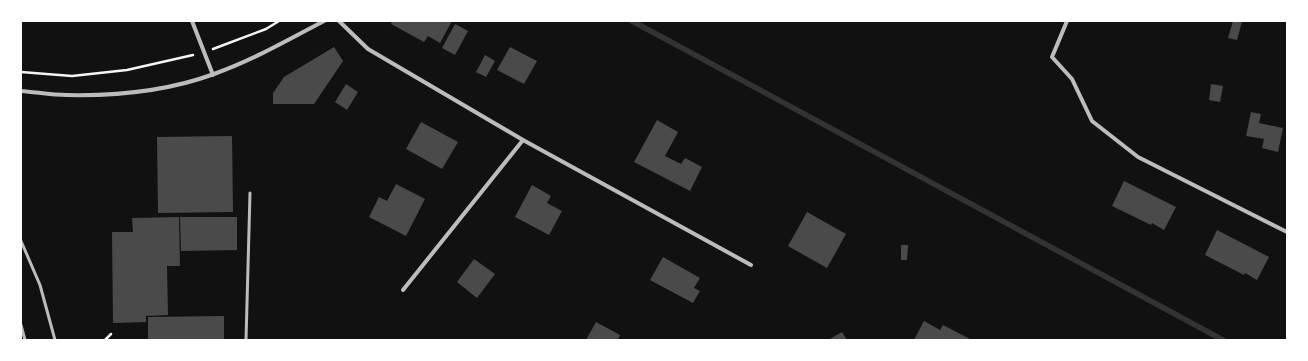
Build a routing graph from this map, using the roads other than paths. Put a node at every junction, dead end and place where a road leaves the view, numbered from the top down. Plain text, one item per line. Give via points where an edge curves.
1 (192, 21) edge
2 (324, 21) edge
3 (339, 21) edge
4 (1067, 21) edge
5 (213, 75) junction
6 (21, 91) edge
7 (523, 140) junction
8 (250, 193) dead end
9 (1287, 232) edge
10 (21, 241) edge
11 (751, 265) dead end
12 (403, 290) dead end
13 (21, 325) edge
14 (25, 340) edge
15 (55, 340) edge
16 (246, 340) edge

1 - 5 street
2 - 5 street via 247,61
3 - 7 street via 368,49
4 - 9 street via 1052,57 1072,79 1092,121 1138,157
5 - 6 street via 125,94 66,95
7 - 11 street
7 - 12 street
8 - 16 lane
10 - 15 lane via 40,285
13 - 14 lane

